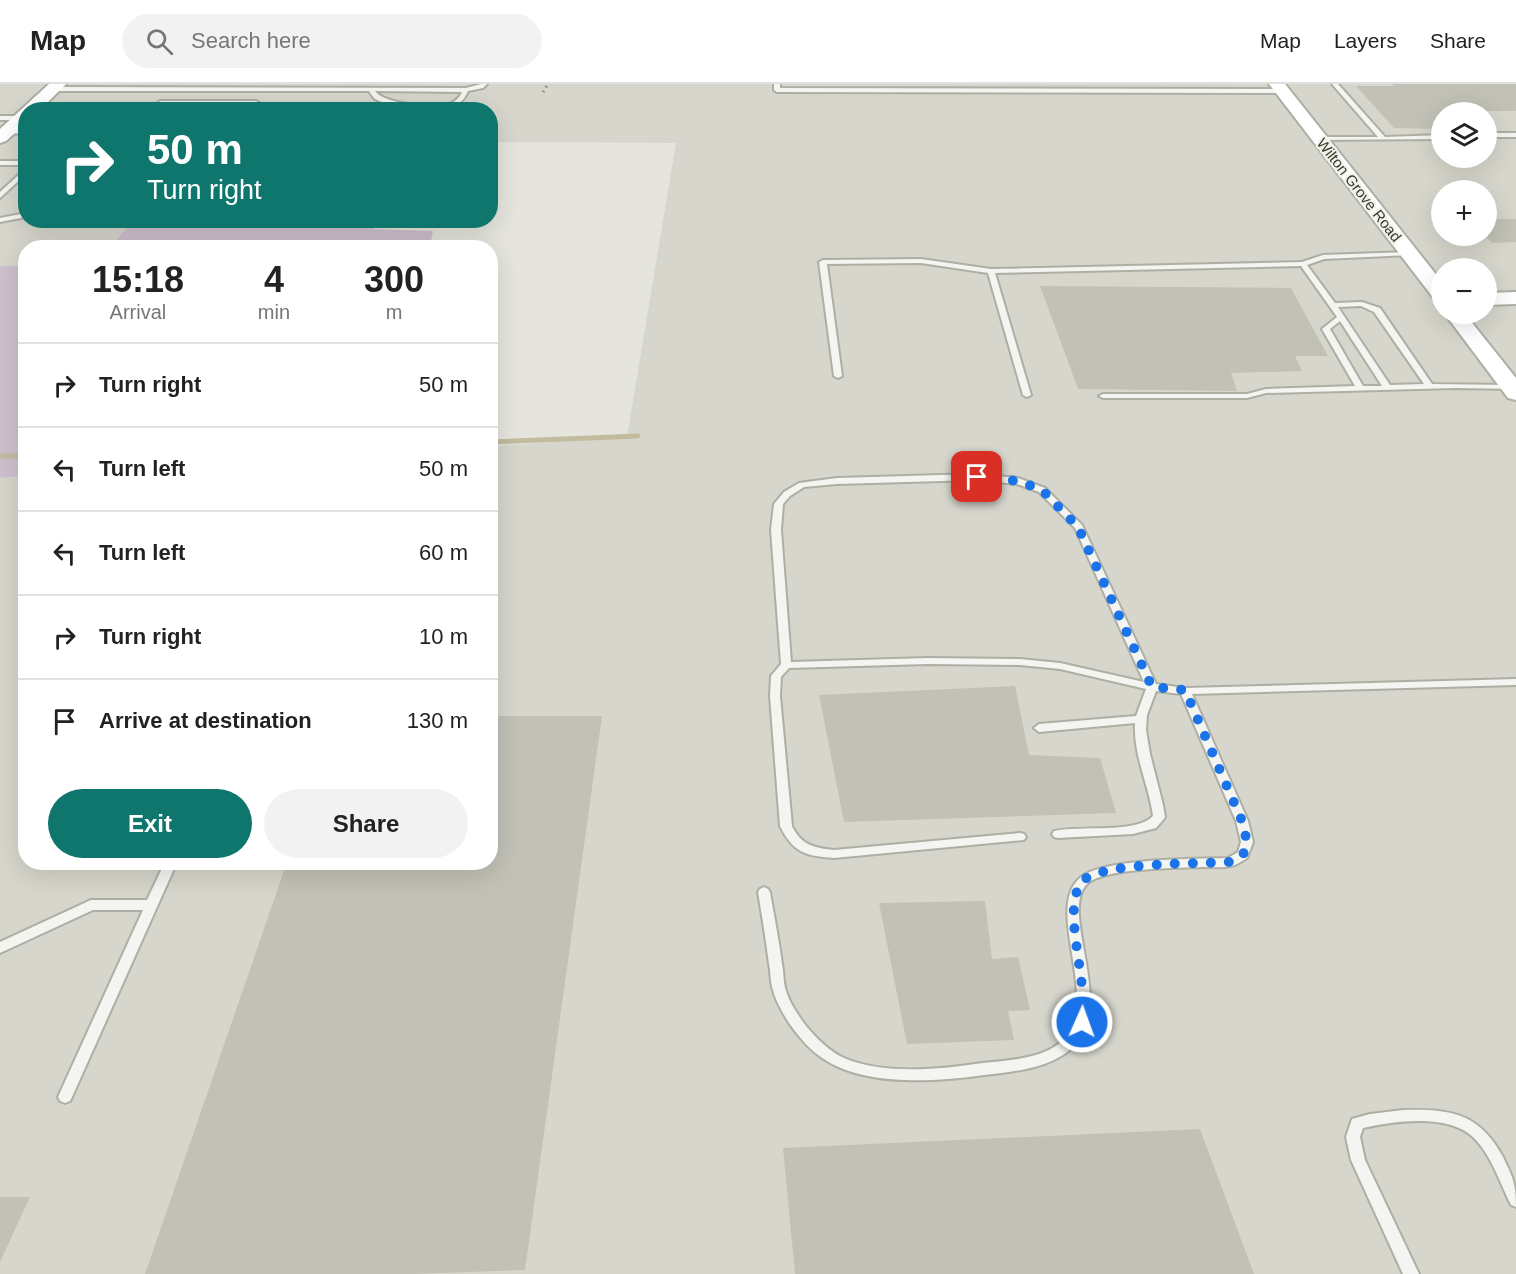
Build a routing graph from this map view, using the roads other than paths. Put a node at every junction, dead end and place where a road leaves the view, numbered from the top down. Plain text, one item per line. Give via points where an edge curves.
1 (92, 84) edge
2 (484, 84) edge
3 (777, 84) edge
4 (1116, 84) edge
5 (1148, 84) edge
6 (1190, 84) edge
7 (1335, 84) edge
8 (55, 86) edge
9 (111, 86) edge
10 (1280, 88) edge
11 (76, 89) junction
12 (466, 90) junction
13 (372, 91) junction
14 (1119, 91) junction
15 (1152, 91) junction
16 (1195, 91) junction
17 (40, 102) edge
18 (388, 102) edge
19 (458, 102) edge
20 (18, 122) edge
21 (2, 130) edge
22 (1497, 135) edge
23 (1516, 135) edge
24 (1431, 137) edge
25 (1383, 139) junction
26 (1320, 140) junction
27 (0, 163) edge
28 (18, 163) edge
29 (18, 178) edge
30 (0, 196) edge
31 (18, 217) edge
32 (0, 220) edge
33 (1409, 254) junction
34 (1303, 264) junction
35 (991, 271) junction
36 (1431, 282) edge
37 (1516, 298) edge
38 (1497, 299) edge
39 (1333, 305) junction
40 (1341, 317) junction
41 (1463, 324) edge
42 (838, 376) dead end
43 (1429, 386) junction
44 (1387, 387) junction
45 (1360, 388) junction
46 (1514, 390) edge
47 (1026, 394) dead end
48 (1103, 396) dead end
49 (786, 665) junction
50 (1516, 682) edge
51 (1152, 687) junction
52 (1185, 690) junction
53 (1142, 719) junction
54 (1040, 728) dead end
55 (1058, 834) dead end
56 (1020, 837) dead end
57 (167, 870) edge
58 (764, 892) dead end
59 (151, 905) junction
60 (0, 948) edge
61 (65, 1097) dead end
62 (1516, 1200) edge
63 (1411, 1274) edge

1 - 11 lane
2 - 12 lane
3 - 14 lane via 777,90
4 - 14 lane
5 - 15 lane
6 - 16 lane
7 - 25 lane
8 - 11 lane
8 - 17 main road
9 - 11 lane
9 - 13 lane
10 - 16 lane
10 - 26 main road, Wilton Grove Road
12 - 13 lane
12 - 19 lane
13 - 18 lane
14 - 15 lane
15 - 16 lane
20 - 21 main road
22 - 23 lane
24 - 25 lane
25 - 26 lane
26 - 33 main road, Wilton Grove Road
27 - 28 lane
29 - 30 lane
31 - 32 lane
33 - 34 lane via 1323,257
33 - 36 main road, Wilton Grove Road
34 - 35 lane
34 - 39 lane
35 - 42 lane via 921,261 822,262
35 - 47 lane
37 - 38 main road
39 - 40 lane
39 - 43 lane via 1362,304 1377,310
40 - 44 lane
40 - 45 lane via 1326,329
41 - 46 main road
43 - 44 lane
43 - 46 lane
44 - 45 lane
45 - 48 lane via 1266,391 1247,396
49 - 51 lane via 1020,662 1060,666
49 - 51 lane via 776,530 779,504 787,494 802,485 837,481 977,477 1018,481 1042,490 1078,527
49 - 56 lane via 776,676 776,708 786,826 801,848 834,854
50 - 52 lane
51 - 52 lane
51 - 53 lane
52 - 58 lane via 1242,821 1247,842 1243,855 1230,862 1107,869 1083,880 1075,897 1073,921 1084,1001 1082,1022 1069,1042 1038,1060 961,1072 907,1073 873,1070 833,1058 818,1048 781,995
53 - 54 lane
53 - 55 lane via 1143,750 1159,817 1152,825 1133,830
57 - 59 lane
59 - 60 lane via 91,905
59 - 61 lane
62 - 63 lane via 1493,1154 1479,1134 1464,1122 1440,1117 1378,1118 1357,1123 1353,1137 1358,1160

